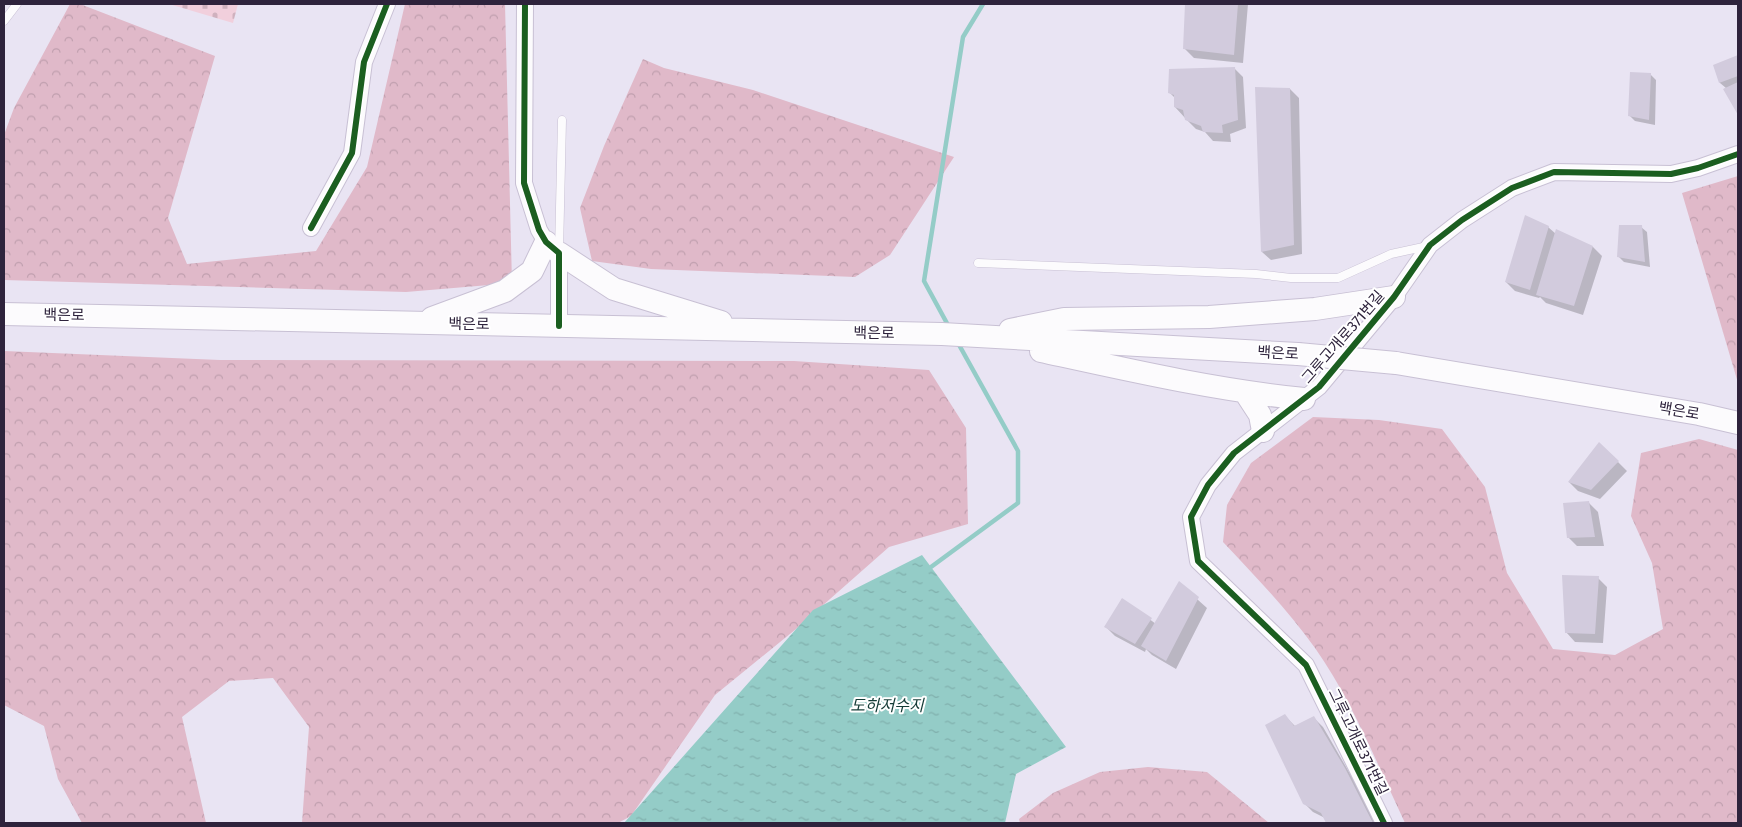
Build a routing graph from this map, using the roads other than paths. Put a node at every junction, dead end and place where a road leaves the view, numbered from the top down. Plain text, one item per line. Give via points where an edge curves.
1 (17, 4) edge
2 (387, 4) edge
3 (525, 4) edge
4 (4, 21) edge
5 (562, 120) dead end
6 (1738, 154) edge
7 (311, 228) dead end
8 (1430, 246) junction
9 (552, 247) junction
10 (978, 263) dead end
11 (1394, 297) junction
12 (4, 314) edge
13 (420, 323) junction
14 (559, 326) junction
15 (749, 330) junction
16 (973, 336) junction
17 (1245, 392) junction
18 (1304, 398) junction
19 (1738, 423) edge
20 (1263, 431) junction
21 (1384, 823) edge

1 - 4 lane
2 - 7 street via 364,62 352,154
3 - 9 street via 524,183 539,230
5 - 9 lane
6 - 8 street, 그루고개로371번길 via 1671,174 1554,172 1512,188 1462,220
8 - 10 lane via 1391,254 1338,278
8 - 11 street, 그루고개로371번길
9 - 13 main road via 532,271 504,291
9 - 14 street
9 - 15 main road via 614,289
11 - 16 main road via 1315,309 1209,317 1064,319
11 - 18 street, 그루고개로371번길 via 1319,387
12 - 13 main road, 백은로
13 - 14 main road, 백은로
14 - 15 main road, 백은로
15 - 16 main road, 백은로
16 - 17 main road
16 - 19 main road, 백은로, bridge via 1298,354 1396,363
17 - 18 main road
17 - 20 main road via 1260,415
18 - 20 street, 그루고개로371번길
20 - 21 street, 그루고개로371번길 via 1234,454 1208,485 1190,517 1198,561 1306,665

